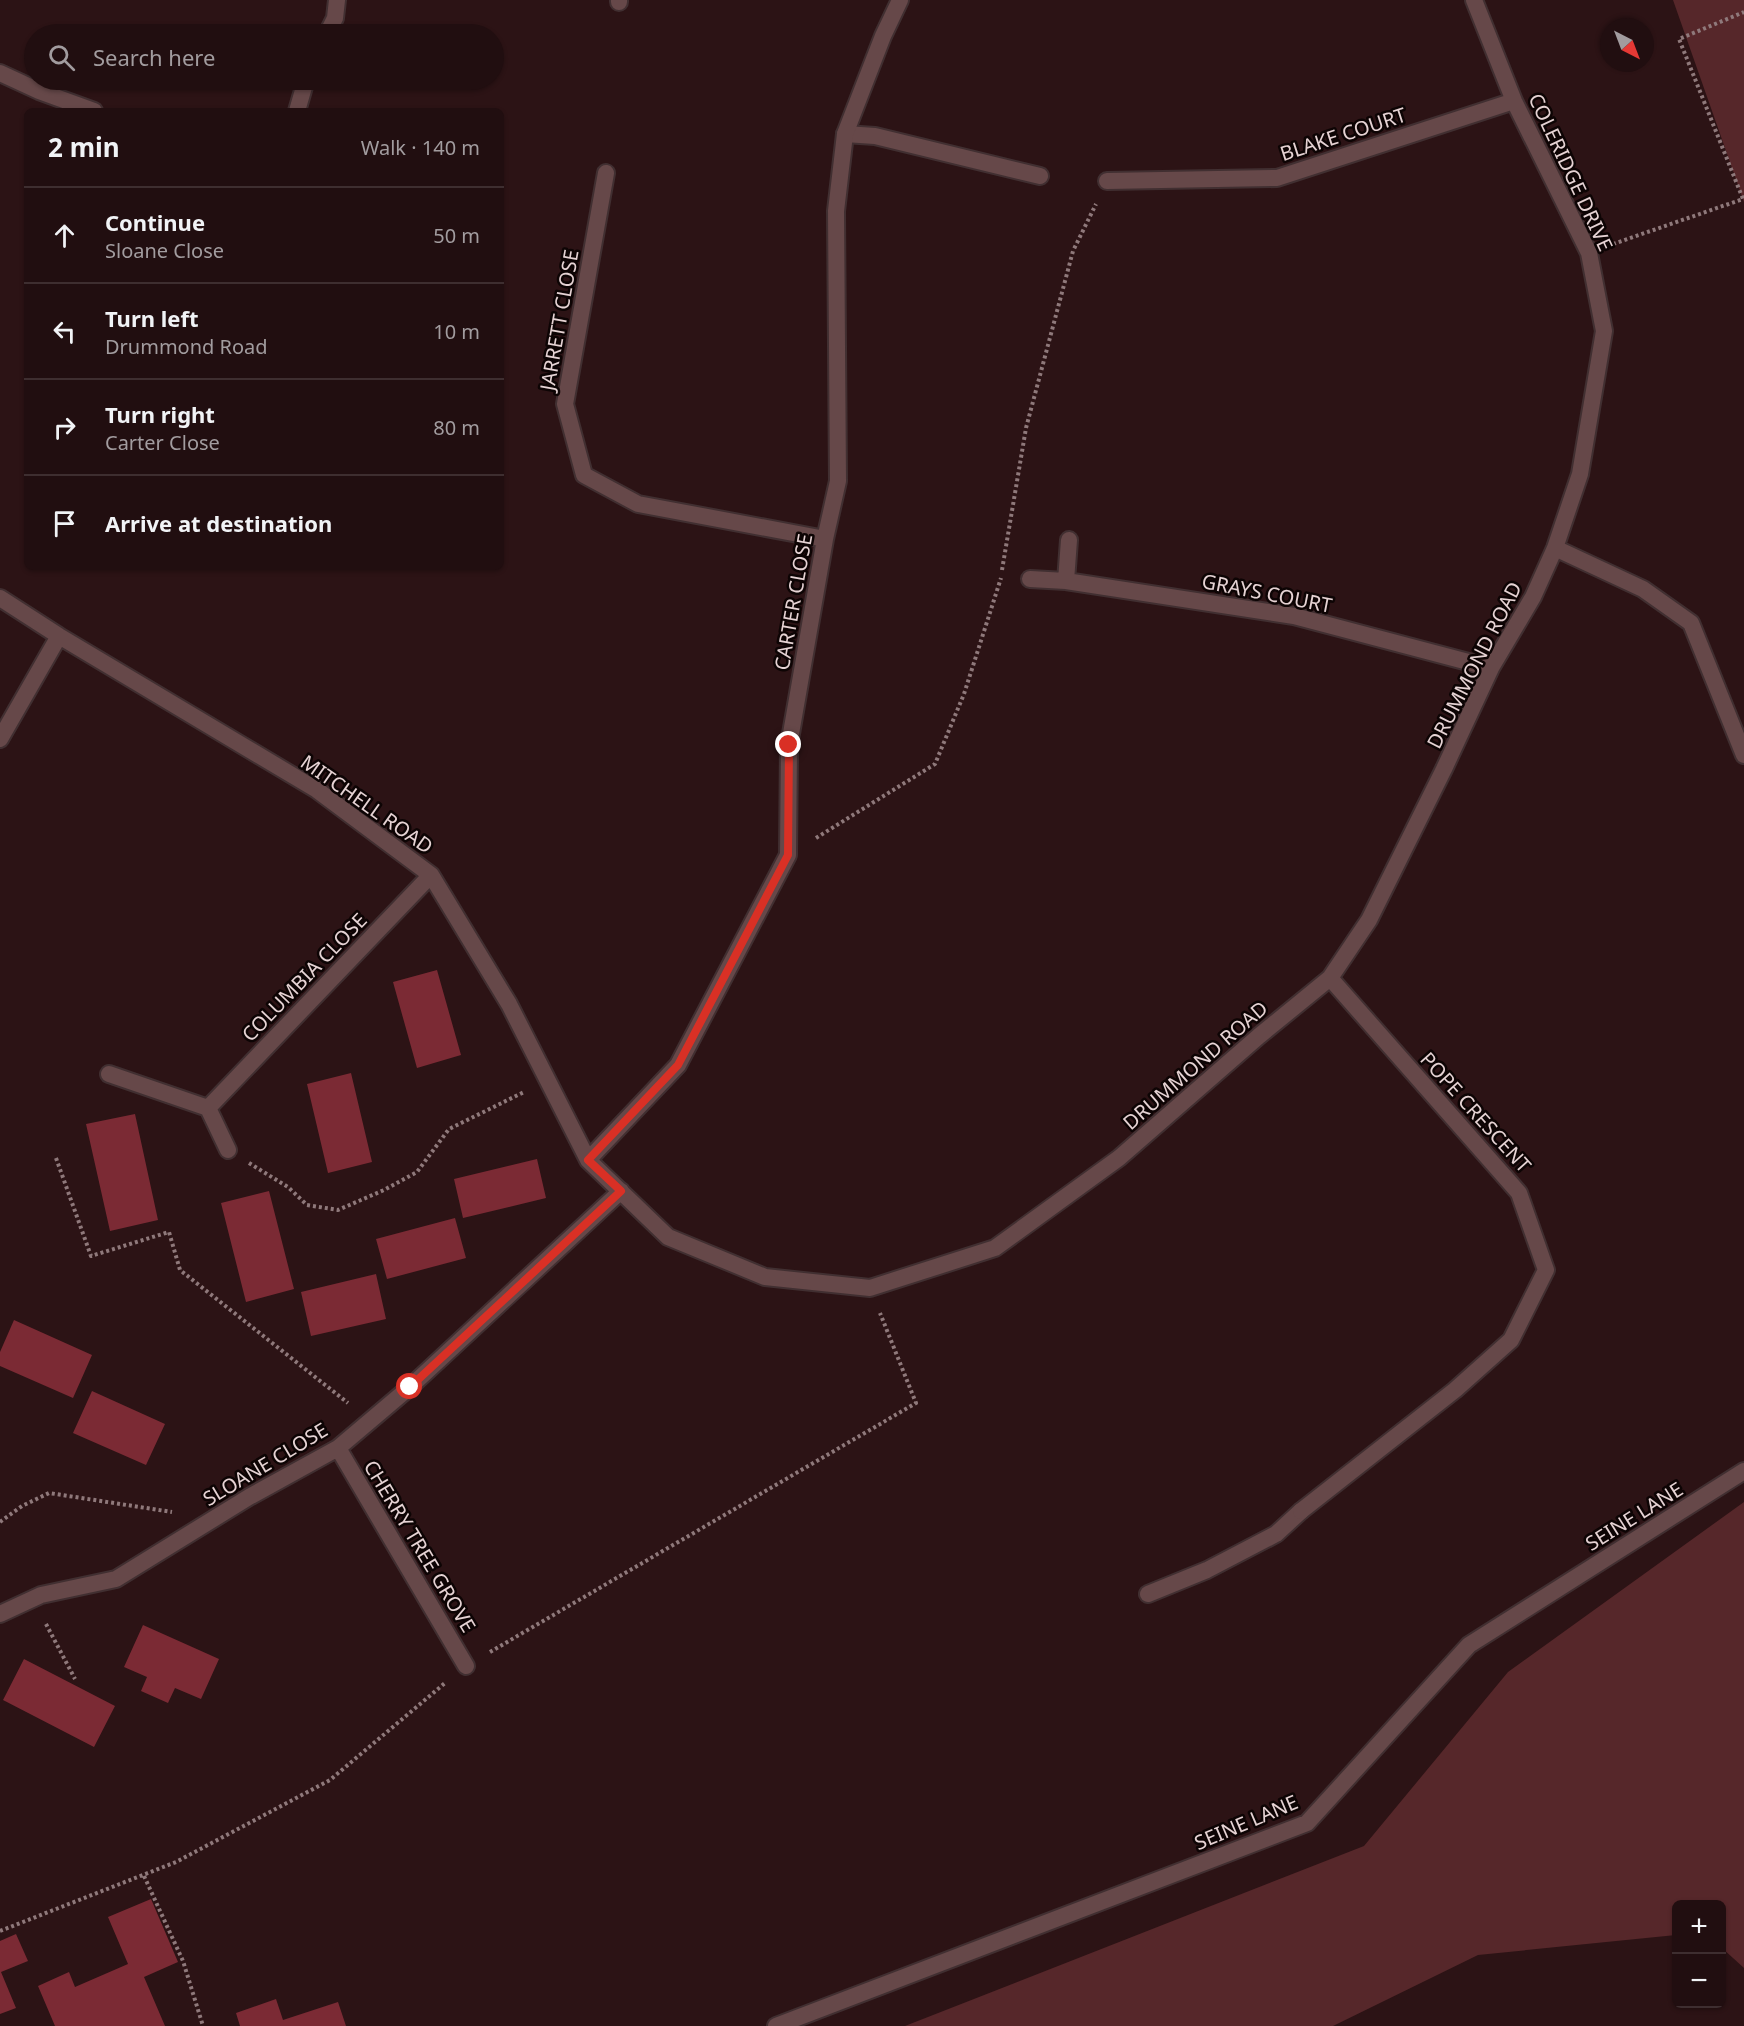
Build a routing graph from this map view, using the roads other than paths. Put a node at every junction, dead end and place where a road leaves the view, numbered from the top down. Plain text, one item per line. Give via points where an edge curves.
1 (337, 0) edge
2 (900, 0) edge
3 (1474, 0) edge
4 (332, 24) edge
5 (0, 73) edge
6 (24, 84) edge
7 (37, 90) edge
8 (303, 90) edge
9 (1514, 101) junction
10 (86, 108) edge
11 (298, 108) edge
12 (845, 134) junction
13 (606, 173) dead end
14 (1040, 176) dead end
15 (1107, 181) road end
16 (1580, 474) joint
17 (825, 539) junction
18 (1069, 540) dead end
19 (1555, 548) junction
20 (1030, 579) road end
21 (1066, 581) junction
22 (0, 598) edge
23 (59, 636) junction
24 (1491, 668) junction
25 (0, 739) edge
26 (1744, 755) edge
27 (431, 875) junction
28 (1330, 978) junction
29 (109, 1074) dead end
30 (208, 1108) junction
31 (228, 1150) road end
32 (588, 1160) junction
33 (621, 1191) junction
34 (338, 1448) junction
35 (1744, 1471) edge
36 (1148, 1594) dead end
37 (0, 1614) edge
38 (466, 1666) road end
39 (776, 2026) edge

1 - 4 street
2 - 12 street, CARTER CLOSE
3 - 9 street, COLERIDGE DRIVE
5 - 6 street
7 - 10 street
8 - 11 street
9 - 15 street, BLAKE COURT via 1277,178
9 - 16 street, COLERIDGE DRIVE via 1589,253 1604,331
12 - 14 street via 875,136
12 - 17 street, CARTER CLOSE via 836,211 838,481
13 - 17 street, JARRETT CLOSE via 565,404 584,475 638,504
16 - 19 street, DRUMMOND ROAD
17 - 32 street, CARTER CLOSE via 789,745 788,855 678,1065
18 - 21 street
19 - 24 street, DRUMMOND ROAD via 1533,597
19 - 26 street via 1643,589 1691,623
20 - 21 street, GRAYS COURT
21 - 24 street, GRAYS COURT via 1294,616
22 - 23 street, MITCHELL ROAD
23 - 25 street
23 - 27 street, MITCHELL ROAD via 317,790
24 - 28 street, DRUMMOND ROAD via 1369,920
27 - 30 street, COLUMBIA CLOSE
27 - 32 street, MITCHELL ROAD via 509,1004
28 - 33 street, DRUMMOND ROAD via 1119,1158 994,1248 870,1288 765,1277 668,1237
28 - 36 street, POPE CRESCENT via 1519,1193 1546,1270 1511,1340 1455,1390 1268,1539 1208,1570
29 - 30 street
30 - 31 street
32 - 33 street, DRUMMOND ROAD
33 - 34 street, SLOANE CLOSE via 410,1387
34 - 37 street, SLOANE CLOSE via 249,1497 116,1579 41,1595
34 - 38 street, CHERRY TREE GROVE
35 - 39 street, SEINE LANE via 1468,1645 1307,1823

